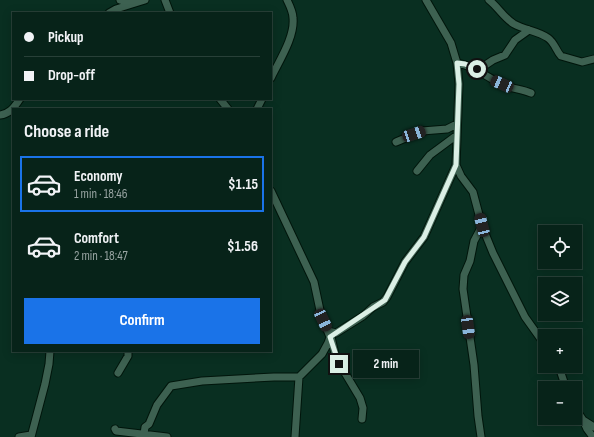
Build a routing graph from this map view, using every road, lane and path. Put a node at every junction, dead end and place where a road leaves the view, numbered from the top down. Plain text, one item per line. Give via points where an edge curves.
1 (120, 0) edge
2 (145, 0) edge
3 (165, 0) edge
4 (287, 0) edge
5 (426, 0) edge
6 (489, 0) edge
7 (136, 3) junction
8 (111, 12) edge
9 (170, 12) edge
10 (529, 30) junction
11 (594, 59) edge
12 (457, 63) junction
13 (478, 70) junction
14 (272, 76) edge
15 (530, 93) dead end
16 (19, 100) edge
17 (221, 100) edge
18 (12, 108) edge
19 (227, 108) edge
20 (12, 109) edge
21 (0, 116) edge
22 (457, 124) junction
23 (457, 135) junction
24 (396, 142) dead end
25 (456, 165) junction
26 (417, 172) dead end
27 (272, 193) edge
28 (482, 226) junction
29 (331, 334) junction
30 (538, 336) edge
31 (50, 352) edge
32 (128, 352) edge
33 (118, 373) dead end
34 (299, 376) junction
35 (362, 419) dead end
36 (583, 420) joint
37 (594, 427) edge
38 (115, 429) dead end
39 (144, 434) junction
40 (31, 436) edge
41 (482, 436) edge
42 (19, 437) edge
43 (167, 437) edge
44 (295, 437) edge
45 (593, 437) edge

1 - 7 street
2 - 7 street
3 - 9 street
4 - 14 street via 292,11 293,24 287,45
5 - 12 street via 451,43
6 - 10 street via 509,21
7 - 8 street
10 - 11 street via 548,38 559,54 565,57 582,62
10 - 13 street via 515,40 505,55
12 - 13 street
12 - 22 street
13 - 15 street via 498,82
16 - 18 street
17 - 19 street
20 - 21 street
22 - 23 street
22 - 24 street via 451,129 422,131
23 - 25 street
23 - 26 street via 430,155
25 - 28 street via 473,192
25 - 29 street via 424,237 405,262 388,297
27 - 29 street via 312,277 321,315
28 - 30 street via 524,317
28 - 41 street via 474,241 463,288
29 - 34 street via 322,354
29 - 35 street via 338,361 360,398 363,408
31 - 40 street via 45,384
32 - 33 street
34 - 39 street via 173,385 156,406
34 - 44 street
36 - 37 street
36 - 45 street
38 - 39 street
39 - 43 street
40 - 42 street

